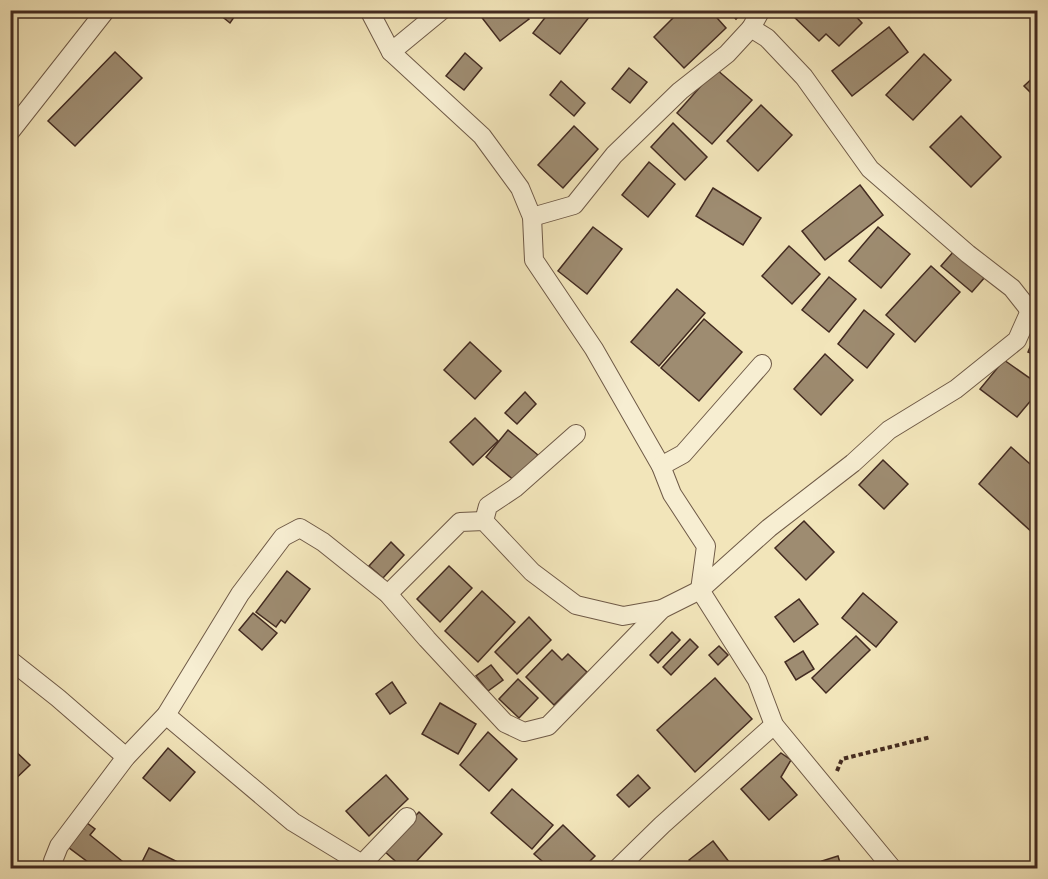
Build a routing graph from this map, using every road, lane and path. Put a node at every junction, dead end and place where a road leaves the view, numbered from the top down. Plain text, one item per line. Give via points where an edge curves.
1 (106, 10) edge
2 (369, 10) edge
3 (442, 10) edge
4 (760, 10) edge
5 (751, 28) junction
6 (391, 52) junction
7 (10, 132) edge
8 (532, 217) junction
9 (762, 364) dead end
10 (576, 435) dead end
11 (661, 466) junction
12 (484, 521) junction
13 (700, 590) junction
14 (388, 594) junction
15 (662, 609) junction
16 (10, 660) edge
17 (166, 715) junction
18 (774, 725) junction
19 (931, 737) dead end
20 (126, 757) junction
21 (828, 791) junction
22 (407, 817) dead end
23 (53, 861) dead end
24 (363, 866) edge
25 (618, 868) edge
26 (892, 868) edge

1 - 7 street
2 - 6 street
3 - 6 street
4 - 5 street
5 - 8 street via 614,155 574,205
5 - 13 street via 767,38 804,77 870,169 1012,288 1029,313 1017,340 956,389 889,430
6 - 8 street via 482,136 520,188
8 - 11 street via 534,260 594,349
9 - 11 street via 683,454
10 - 12 street via 488,506
11 - 13 street via 672,494 706,546
12 - 14 street via 460,522
12 - 15 street via 532,572 576,605 623,616
13 - 15 street
13 - 18 street via 757,680
14 - 15 street via 505,723 524,732 548,726
14 - 17 street via 300,528 283,537 240,594
16 - 20 street
17 - 20 street
17 - 24 street via 293,822
18 - 21 street
18 - 25 street
19 - 21 path via 842,759
20 - 23 street via 59,846
21 - 26 street
22 - 24 street

